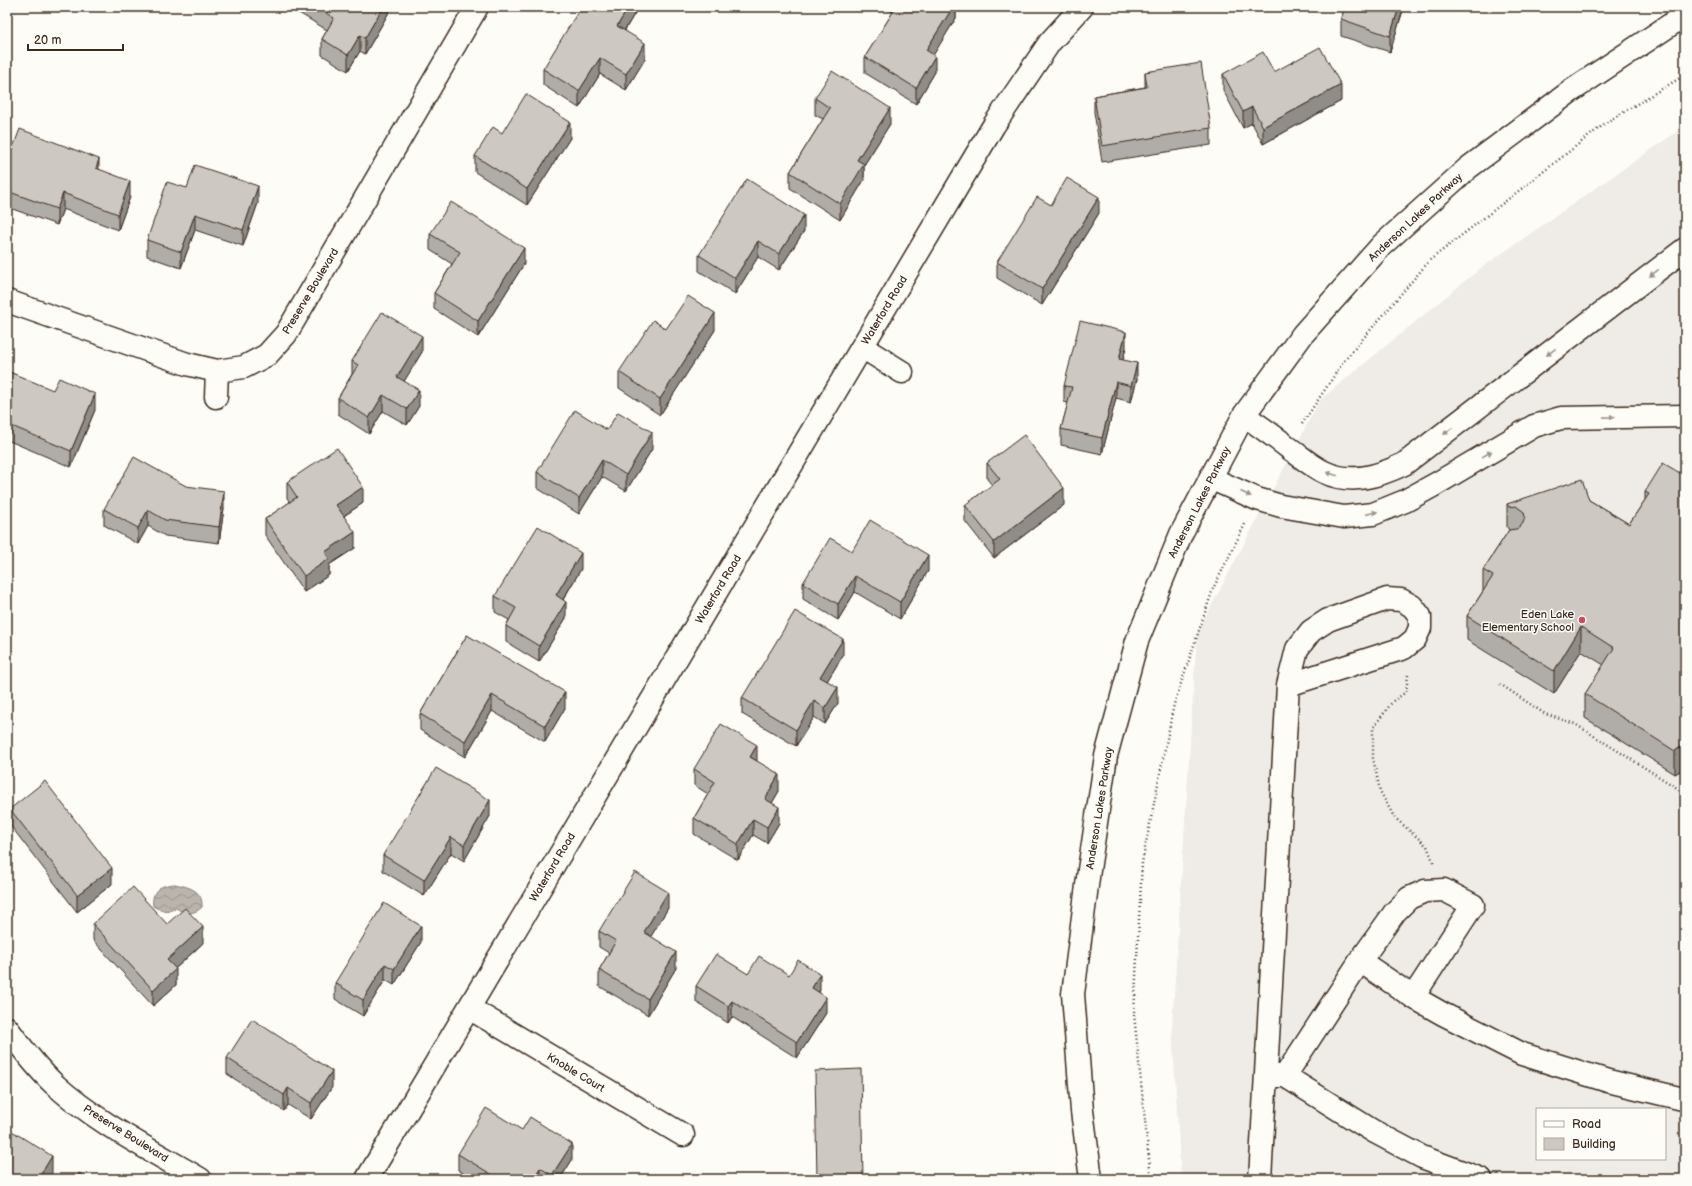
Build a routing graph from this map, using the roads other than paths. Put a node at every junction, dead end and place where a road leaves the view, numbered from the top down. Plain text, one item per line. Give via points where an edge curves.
1 (477, 7) edge
2 (1082, 7) edge
3 (1685, 15) edge
4 (1685, 249) edge
5 (7, 300) edge
6 (862, 347) junction
7 (218, 371) junction
8 (902, 372) dead end
9 (216, 397) dead end
10 (1244, 415) junction
11 (1685, 416) edge
12 (1210, 478) junction
13 (1288, 685) junction
14 (1360, 961) junction
15 (1413, 996) junction
16 (469, 1008) junction
17 (7, 1028) edge
18 (1275, 1076) junction
19 (1683, 1099) dead end
20 (683, 1135) dead end
21 (200, 1179) edge
22 (366, 1179) edge
23 (1091, 1179) edge
24 (1260, 1179) edge
25 (1481, 1179) edge

1 - 7 street, Preserve Boulevard via 286,334 267,356 244,367
2 - 6 street, Waterford Road via 1050,42 994,125
3 - 10 street, Anderson Lakes Parkway via 1571,91 1468,168 1382,245 1303,334
4 -> 10 street via 1404,464 1383,474 1342,478 1324,472
5 - 7 street, Preserve Boulevard via 187,364
6 - 8 street
6 - 16 street, Waterford Road
7 - 9 street
10 - 12 street, Anderson Lakes Parkway
12 -> 11 street via 1257,499 1314,512 1344,517 1373,514 1405,501 1534,426 1561,418
12 - 23 street, Anderson Lakes Parkway via 1181,534 1137,641 1106,756 1073,994 1082,1111
13 - 13 street via 1297,649 1311,631 1328,620 1387,599 1401,600 1412,606 1420,616 1420,628 1415,639 1404,648
13 - 18 street
14 - 15 street
14 - 15 street via 1395,912 1409,898 1425,891 1444,890 1473,905
14 - 18 street
15 - 19 street via 1522,1054 1608,1081
16 - 20 street, Knoble Court
16 - 22 street, Waterford Road
17 - 21 street, Preserve Boulevard via 54,1084 90,1112
18 - 24 street
18 - 25 street via 1422,1157

